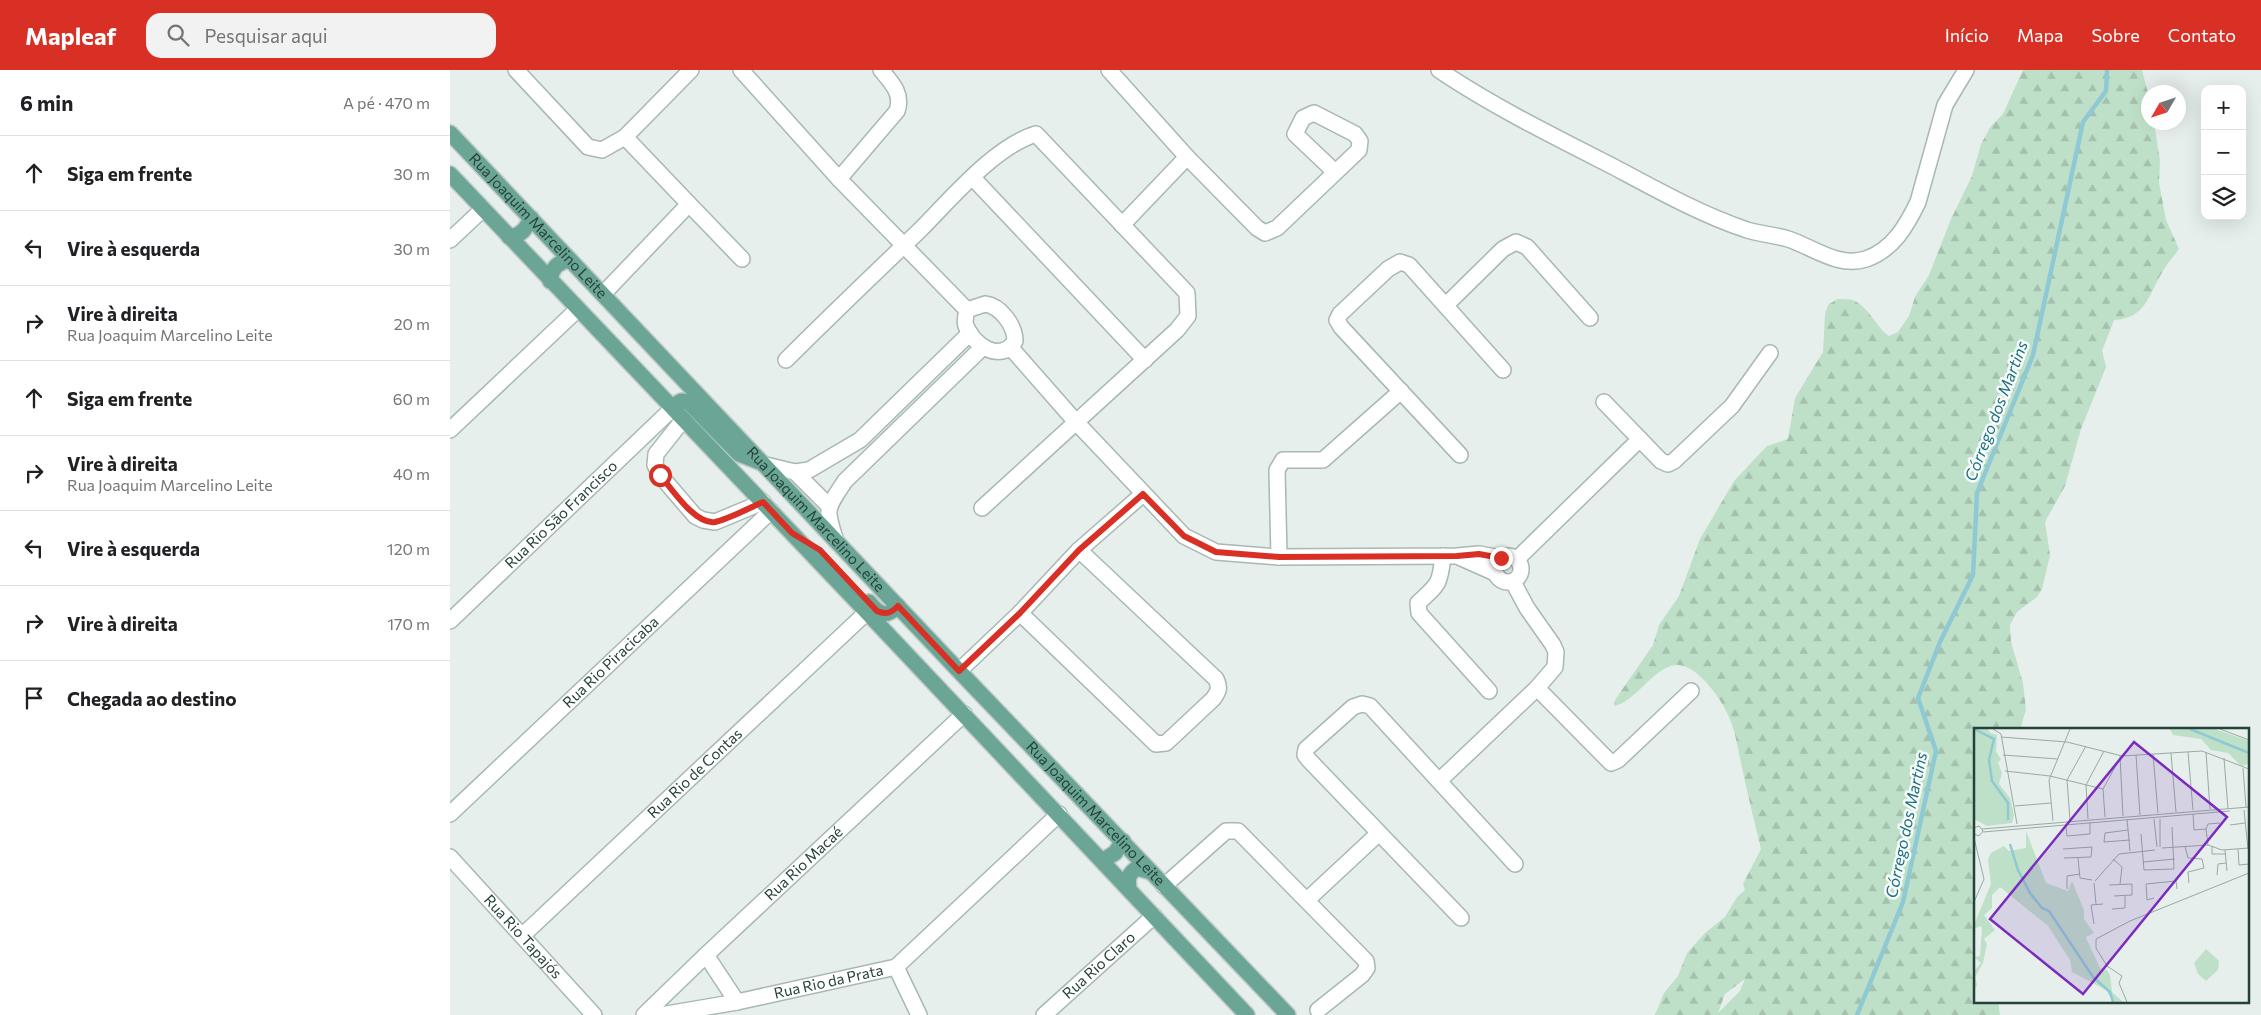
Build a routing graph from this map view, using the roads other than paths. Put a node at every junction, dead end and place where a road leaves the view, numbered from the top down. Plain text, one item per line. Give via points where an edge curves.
1 (691, 70) edge
2 (742, 70) edge
3 (881, 70) edge
4 (1110, 70) edge
5 (1439, 70) edge
6 (1966, 70) edge
7 (525, 73) edge
8 (450, 133) edge
9 (625, 137) junction
10 (1187, 157) junction
11 (1335, 172) dead end
12 (450, 174) edge
13 (973, 178) junction
14 (839, 179) junction
15 (688, 204) junction
16 (483, 209) junction
17 (530, 218) junction
18 (1122, 225) junction
19 (509, 237) junction
20 (450, 240) edge
21 (905, 244) junction
22 (742, 259) dead end
23 (570, 260) junction
24 (550, 281) junction
25 (604, 293) junction
26 (1446, 304) junction
27 (578, 309) junction
28 (967, 310) junction
29 (1590, 318) dead end
30 (970, 332) junction
31 (983, 347) junction
32 (1011, 348) junction
33 (1770, 354) dead end
34 (786, 360) dead end
35 (1145, 360) junction
36 (1503, 370) dead end
37 (1401, 391) junction
38 (1604, 402) dead end
39 (678, 414) junction
40 (1076, 422) junction
41 (450, 430) edge
42 (1640, 439) junction
43 (1460, 455) dead end
44 (766, 465) junction
45 (795, 472) junction
46 (1143, 494) junction
47 (829, 506) junction
48 (767, 507) junction
49 (982, 508) dead end
50 (792, 533) junction
51 (836, 541) junction
52 (1079, 550) junction
53 (1450, 556) junction
54 (1279, 557) junction
55 (1501, 558) junction
56 (1517, 560) junction
57 (1495, 573) junction
58 (1516, 579) junction
59 (898, 606) junction
60 (868, 612) junction
61 (1020, 613) junction
62 (450, 621) edge
63 (959, 671) junction
64 (1537, 688) junction
65 (1490, 691) dead end
66 (1691, 691) dead end
67 (964, 714) junction
68 (1440, 780) junction
69 (450, 814) edge
70 (1059, 814) junction
71 (1379, 832) junction
72 (1123, 841) junction
73 (450, 858) edge
74 (1102, 861) junction
75 (1516, 864) dead end
76 (1151, 872) junction
77 (1164, 886) junction
78 (1129, 889) junction
79 (1307, 900) junction
80 (1154, 916) junction
81 (1461, 918) dead end
82 (524, 936) junction
83 (706, 954) junction
84 (896, 967) junction
85 (737, 1002) junction
86 (1318, 1010) dead end
87 (594, 1015) edge
88 (644, 1015) edge
89 (661, 1015) edge
90 (919, 1015) edge
91 (1044, 1015) edge
92 (1247, 1015) edge
93 (1288, 1015) edge

1 - 9 street
2 - 14 street
3 - 14 street via 895,87 900,102 897,111
4 - 10 street
5 - 6 street via 1509,112 1698,211 1749,230 1788,239 1833,258 1856,260 1883,250 1911,217 1945,105
7 - 9 street via 588,147 602,150
8 - 17 main road, Rua Joaquim Marcelino Leite
9 - 15 street
10 - 11 street via 1265,233 1277,228
10 - 18 street
12 - 16 main road, Rua Joaquim Marcelino Leite
13 - 18 street via 1009,145 1036,134
13 - 21 street
13 - 35 street
14 - 21 street
15 - 22 street
15 - 25 street
16 - 19 main road, Rua Joaquim Marcelino Leite
16 - 20 street
17 - 19 main road via 527,228
17 - 23 main road, Rua Joaquim Marcelino Leite
18 - 35 street via 1187,292 1188,316
19 - 24 main road, Rua Joaquim Marcelino Leite
21 - 28 street
21 - 34 street
23 - 24 main road via 562,261 551,270
23 - 25 main road, Rua Joaquim Marcelino Leite
24 - 27 main road, Rua Joaquim Marcelino Leite
25 - 44 main road, Rua Joaquim Marcelino Leite
26 - 29 street via 1503,249 1516,242 1527,247
26 - 36 street
26 - 37 street via 1409,265 1400,262 1388,269 1340,314 1337,320 1340,327
27 - 39 main road, Rua Joaquim Marcelino Leite
27 - 41 street
28 - 30 street via 965,324
28 - 32 street via 991,305 1011,325 1015,341
30 - 31 street
30 - 45 street via 860,440 809,470
31 - 32 street via 1000,352
31 - 47 street via 844,481
32 - 40 street
33 - 42 street via 1732,406 1674,461 1668,464 1661,461
35 - 40 street
37 - 43 street
37 - 54 street via 1323,460 1283,460 1278,464
38 - 42 street
39 - 44 main road via 678,401 689,403 739,454
39 - 48 main road, Rua Joaquim Marcelino Leite
39 - 48 street via 656,454 655,465 695,516 715,522
39 - 62 street, Rua Rio São Francisco
40 - 46 street
40 - 49 street
42 - 56 street
44 - 45 street
44 - 51 main road, Rua Joaquim Marcelino Leite
45 - 47 street
46 - 52 street
46 - 54 street via 1184,536 1216,552
47 - 51 street via 829,519
48 - 50 main road, Rua Joaquim Marcelino Leite
48 - 69 street, Rua Rio Piracicaba
50 - 59 main road via 820,550 877,611 884,614
50 - 60 main road, Rua Joaquim Marcelino Leite
51 - 59 main road, Rua Joaquim Marcelino Leite
52 - 61 street
52 - 61 street via 1216,679 1218,693 1213,699 1166,743 1156,744
53 - 54 street
53 - 55 street via 1479,554
53 - 57 street
53 - 65 street via 1438,585 1418,603 1417,609
55 - 56 street via 1509,556
55 - 57 street
56 - 58 street via 1522,567
57 - 58 street via 1500,580
58 - 64 street via 1527,608 1556,652 1555,668
59 - 63 main road, Rua Joaquim Marcelino Leite
60 - 67 main road, Rua Joaquim Marcelino Leite
60 - 82 street, Rua Rio de Contas
61 - 63 street
63 - 72 main road, Rua Joaquim Marcelino Leite
64 - 66 street via 1611,763
64 - 68 street
67 - 70 main road, Rua Joaquim Marcelino Leite
67 - 83 street, Rua Rio Macaé
68 - 71 street via 1370,706 1353,707 1306,749 1305,755
68 - 75 street
70 - 74 main road, Rua Joaquim Marcelino Leite
70 - 84 street, Rua Rio da Prata
71 - 79 street
71 - 81 street
72 - 74 main road via 1115,853
72 - 76 main road, Rua Joaquim Marcelino Leite
73 - 82 street, Rua Rio Tapajós
74 - 78 main road, Rua Joaquim Marcelino Leite
76 - 77 main road, Rua Joaquim Marcelino Leite
76 - 78 main road via 1137,868 1130,873
77 - 79 street via 1226,831 1238,831
77 - 93 main road, Rua Joaquim Marcelino Leite
78 - 80 main road, Rua Joaquim Marcelino Leite
79 - 86 street via 1366,961 1367,968
80 - 91 street, Rua Rio Claro
80 - 92 main road, Rua Joaquim Marcelino Leite
82 - 87 street, Rua Rio Tapajós
83 - 85 street
83 - 88 street, Rua Rio Macaé
84 - 85 street, Rua Rio da Prata
84 - 90 street
85 - 89 street, Rua Rio da Prata

